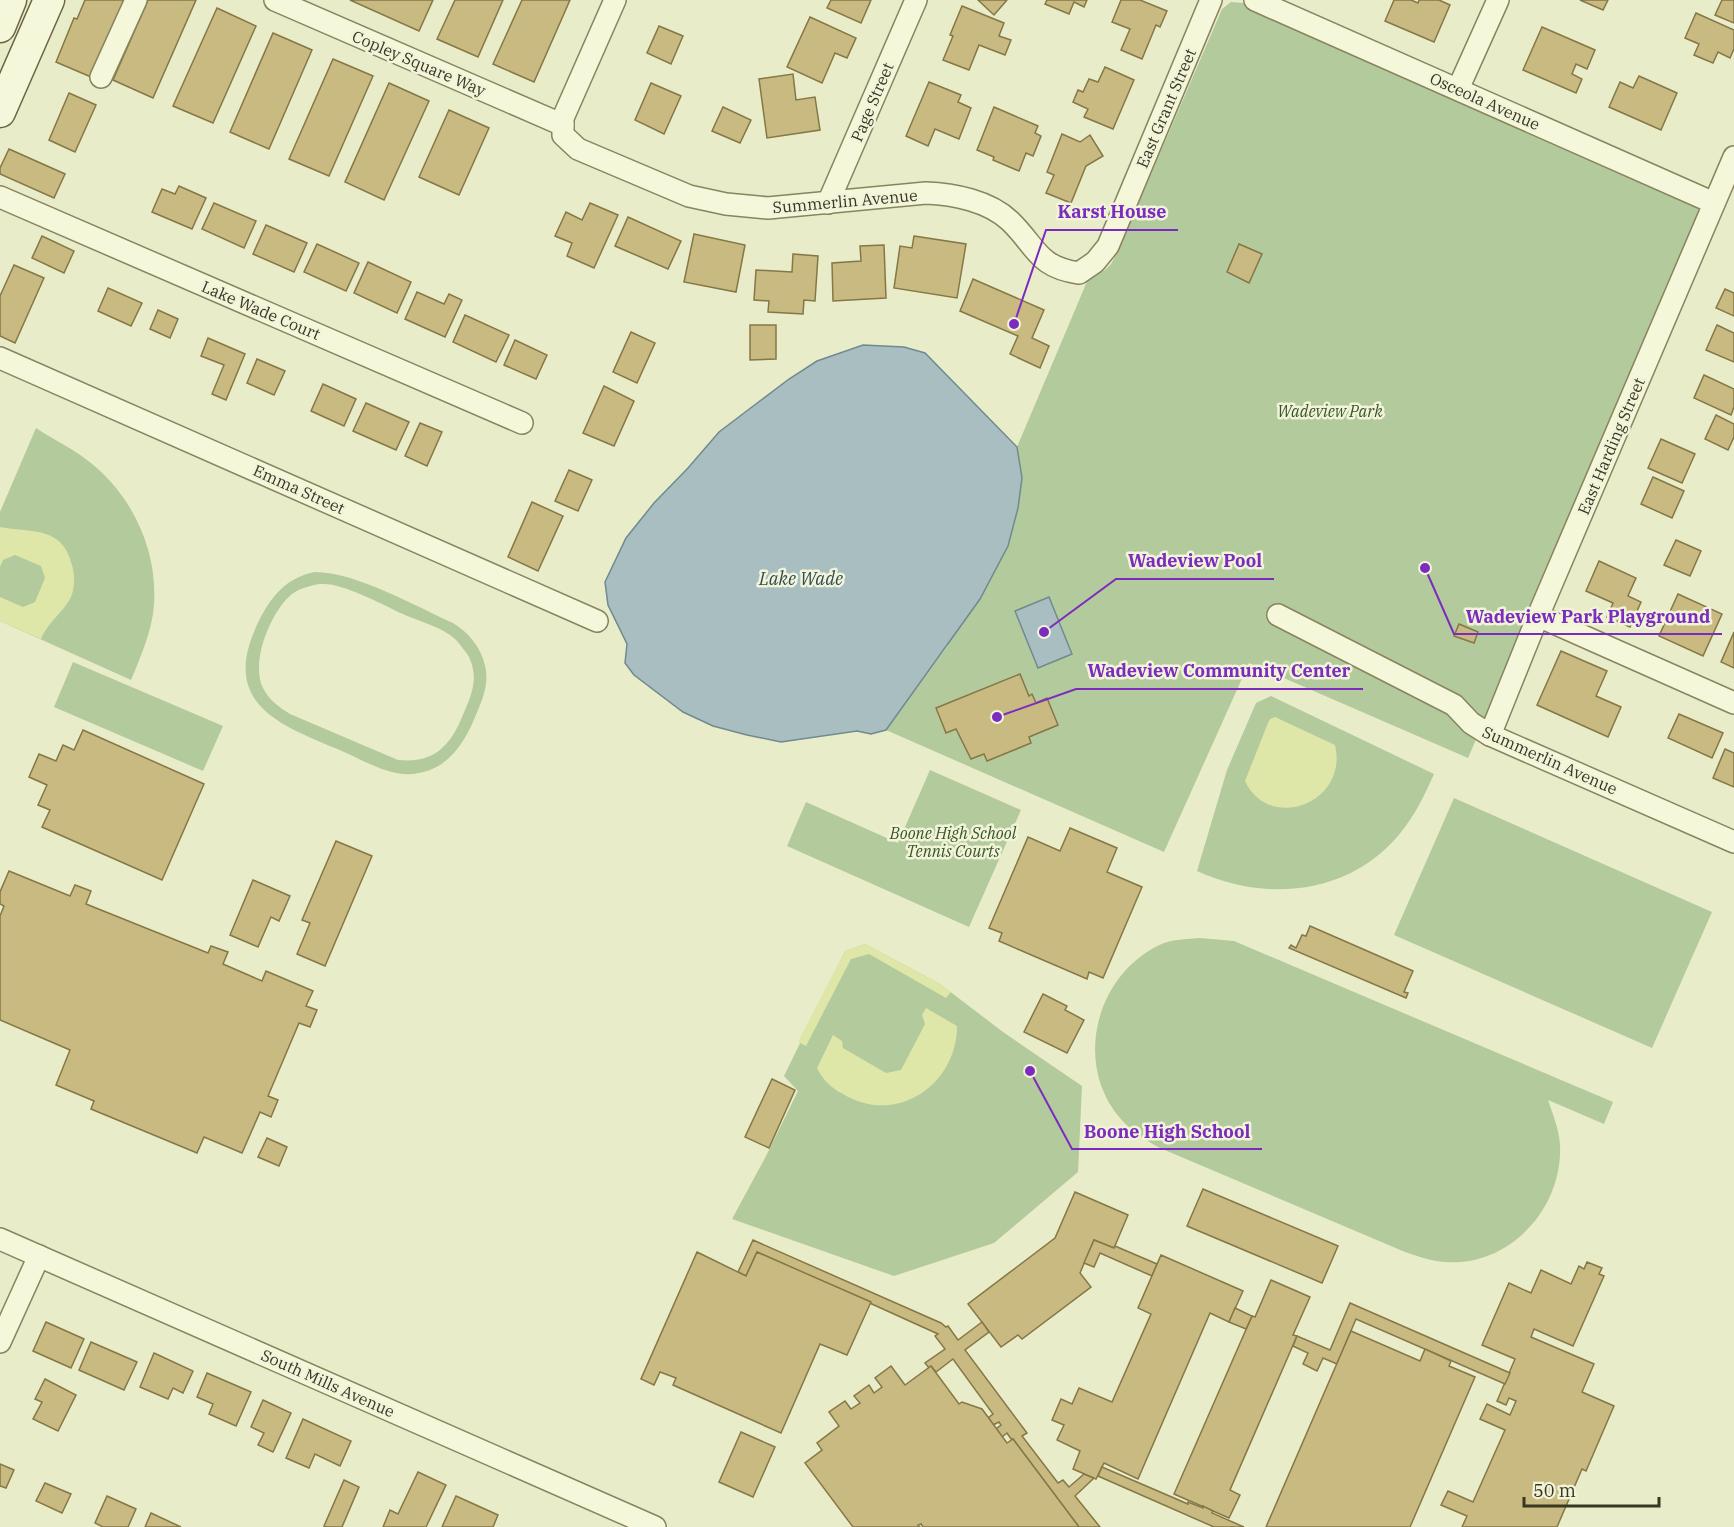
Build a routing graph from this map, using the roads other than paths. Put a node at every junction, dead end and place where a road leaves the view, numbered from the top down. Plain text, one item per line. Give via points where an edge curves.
1 (11, 0) edge
2 (49, 0) edge
3 (136, 0) edge
4 (275, 0) edge
5 (615, 0) edge
6 (916, 0) edge
7 (1211, 0) edge
8 (1255, 0) edge
9 (1498, 0) edge
10 (319, 9) edge
11 (0, 27) edge
12 (101, 77) dead end
13 (1458, 89) junction
14 (0, 112) edge
15 (563, 130) junction
16 (1734, 158) edge
17 (0, 197) edge
18 (828, 203) junction
19 (1714, 203) junction
20 (1079, 273) joint
21 (0, 358) edge
22 (522, 423) dead end
23 (1278, 615) dead end
24 (1538, 616) junction
25 (597, 621) dead end
26 (1734, 702) edge
27 (1490, 735) junction
28 (1734, 842) edge
29 (0, 1239) edge
30 (39, 1256) junction
31 (0, 1342) edge
32 (655, 1527) edge

1 - 11 street
2 - 14 street
3 - 12 street
4 - 10 street, Copley Square Way
5 - 15 street via 564,118
6 - 18 street, Page Street
7 - 20 street, East Grant Street via 1108,246
8 - 13 street, Osceola Avenue
9 - 13 street
10 - 15 street, Copley Square Way
13 - 19 street, Osceola Avenue
15 - 18 street, Summerlin Avenue via 578,148 689,196 768,208
16 - 19 street, East Harding Street
17 - 22 street, Lake Wade Court
18 - 20 street, Summerlin Avenue via 926,193 972,200 1009,220 1049,264
19 - 24 street, East Harding Street
21 - 25 street, Emma Street
23 - 27 street, Summerlin Avenue via 1454,705
24 - 26 street
24 - 27 street, East Harding Street
27 - 28 street, Summerlin Avenue
29 - 30 street, South Mills Avenue
30 - 31 street
30 - 32 street, South Mills Avenue

